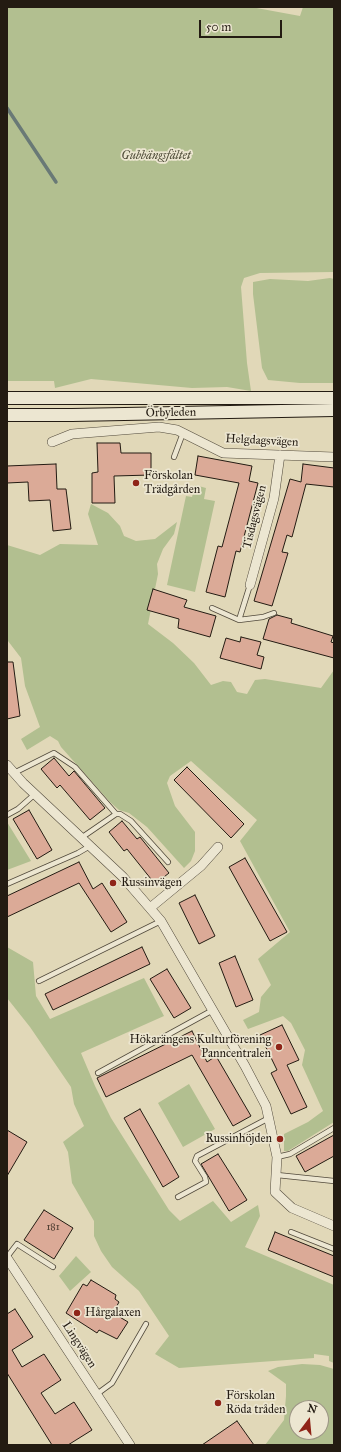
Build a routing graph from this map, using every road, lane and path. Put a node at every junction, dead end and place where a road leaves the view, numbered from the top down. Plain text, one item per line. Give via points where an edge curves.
1 (7, 398) edge
2 (334, 398) edge
3 (334, 410) edge
4 (7, 414) edge
5 (183, 433) junction
6 (52, 442) dead end
7 (280, 455) junction
8 (174, 456) dead end
9 (334, 457) edge
10 (250, 585) joint
11 (212, 608) dead end
12 (274, 613) dead end
13 (239, 620) junction
14 (7, 765) edge
15 (14, 773) junction
16 (35, 794) junction
17 (116, 814) junction
18 (7, 815) edge
19 (81, 838) junction
20 (90, 846) junction
21 (218, 847) dead end
22 (168, 862) dead end
23 (7, 884) edge
24 (150, 908) junction
25 (161, 922) junction
26 (39, 981) dead end
27 (213, 1010) junction
28 (98, 1073) dead end
29 (269, 1118) junction
30 (334, 1128) edge
31 (277, 1157) junction
32 (277, 1174) junction
33 (334, 1181) edge
34 (178, 1197) dead end
35 (334, 1226) edge
36 (291, 1232) dead end
37 (334, 1249) edge
38 (7, 1257) edge
39 (53, 1267) dead end
40 (146, 1324) dead end
41 (97, 1394) junction
42 (130, 1445) edge

1 - 2 main road, Örbyleden
3 - 4 main road, Örbyleden
5 - 6 street, Helgdagsvägen via 159,427 72,434
5 - 7 street, Helgdagsvägen via 223,453
5 - 8 lane
7 - 9 street, Helgdagsvägen
7 - 10 street, Tisdagsvägen via 274,498
10 - 13 lane
11 - 13 lane
12 - 13 lane
14 - 15 street
15 - 16 street
15 - 17 lane via 54,753 75,767
16 - 18 lane
16 - 19 street
17 - 19 lane
17 - 22 lane via 131,821
19 - 20 street
20 - 23 lane
20 - 24 street
21 - 24 street via 201,866
24 - 25 street
25 - 26 lane
25 - 27 street
27 - 28 lane
27 - 29 street via 266,1106
29 - 31 street
29 - 34 lane via 197,1156 195,1161 206,1182
30 - 31 lane via 290,1154
31 - 32 street
32 - 33 lane
32 - 35 street via 275,1192 280,1198 292,1208
36 - 37 lane
38 - 39 lane via 18,1244
38 - 41 street, Lingvägen
40 - 41 lane via 112,1383
41 - 42 street, Lingvägen

